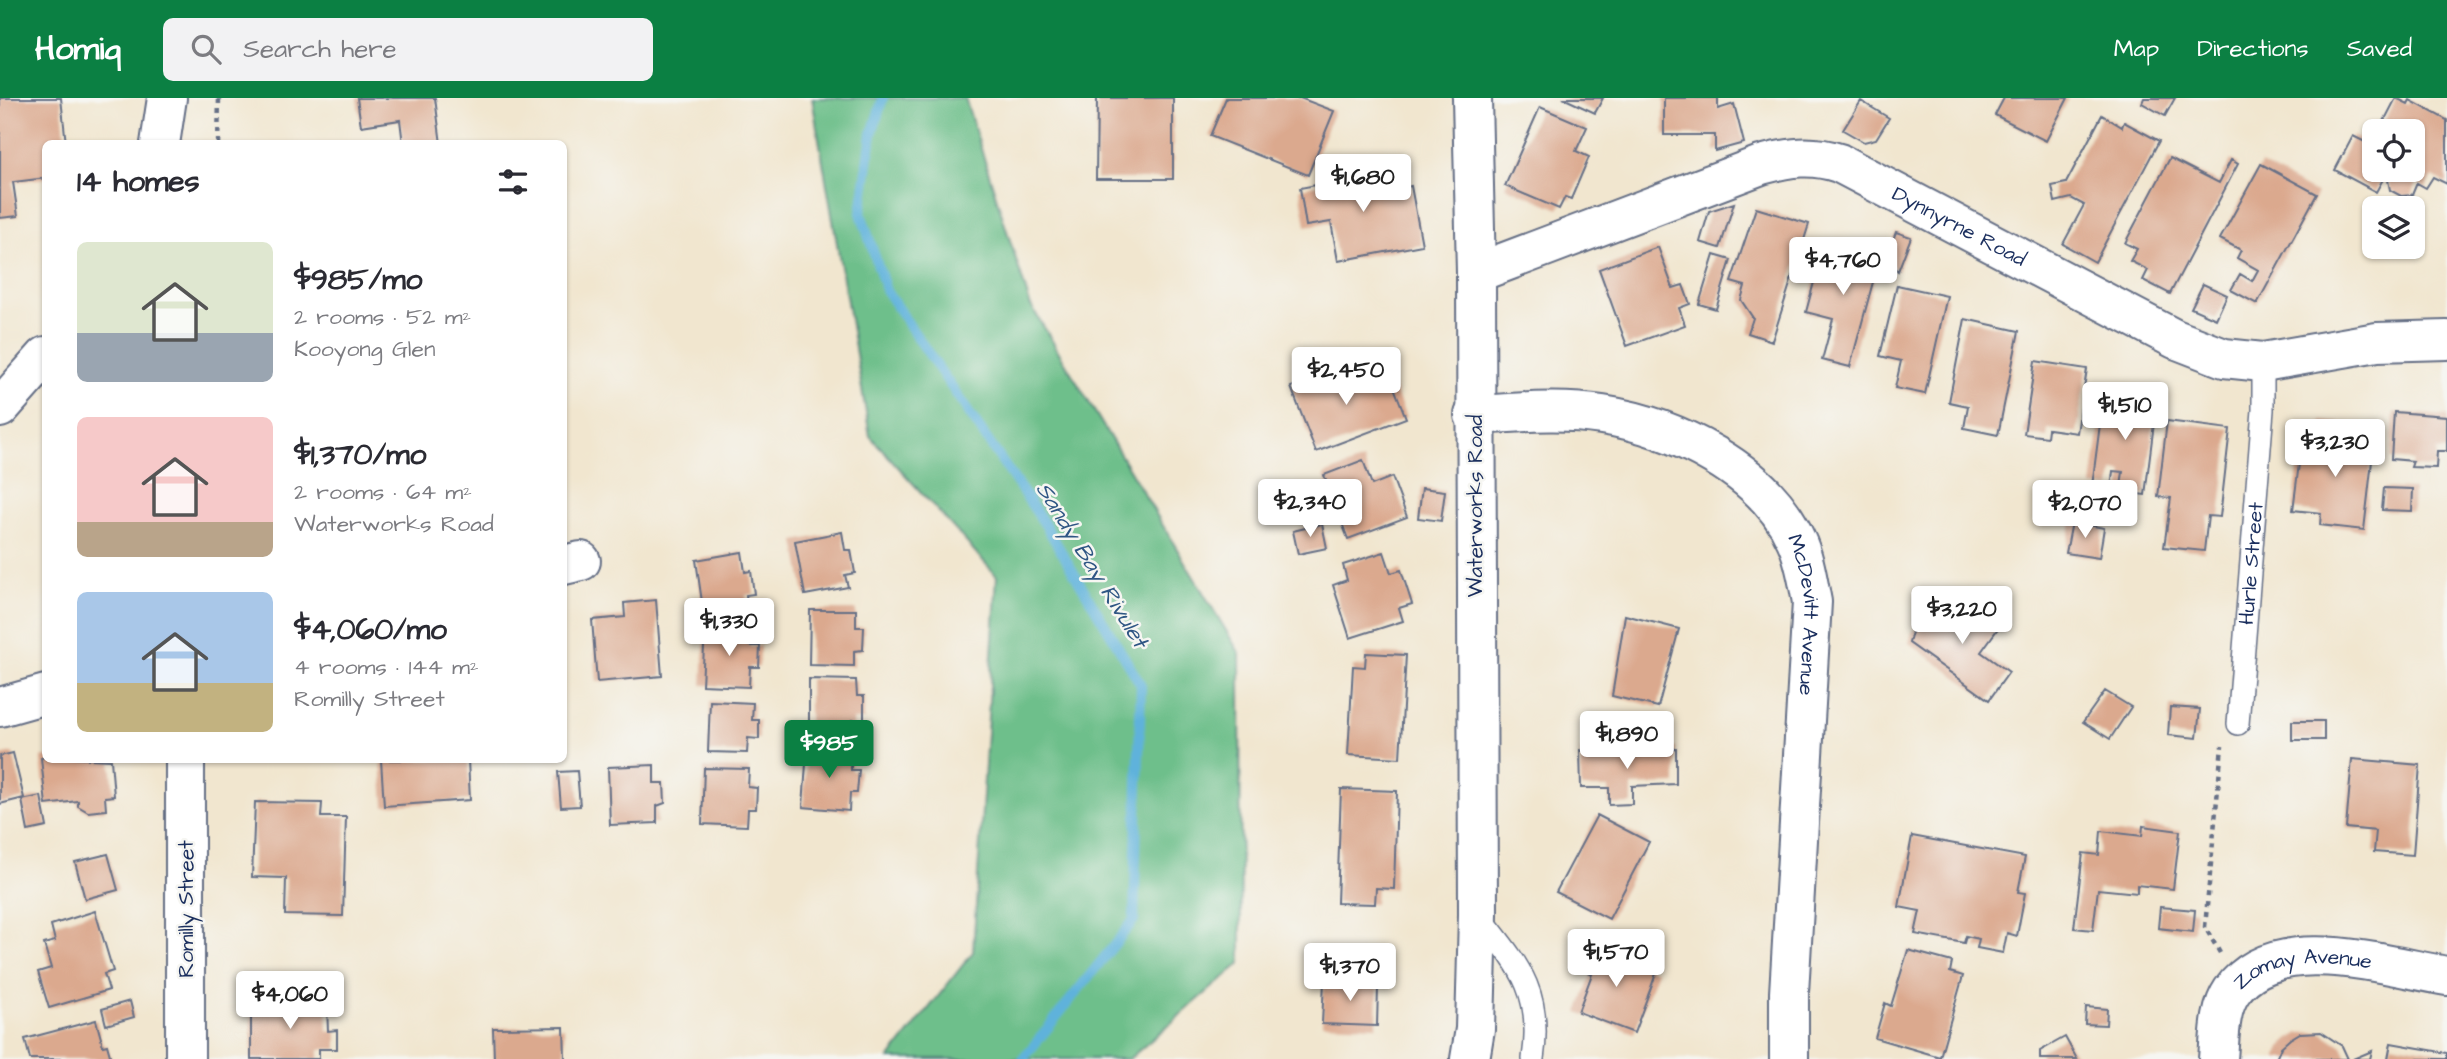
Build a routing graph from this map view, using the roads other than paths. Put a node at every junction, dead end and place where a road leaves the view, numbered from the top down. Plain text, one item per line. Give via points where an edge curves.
1 (167, 98) edge
2 (1472, 98) edge
3 (161, 140) edge
4 (1476, 273) junction
5 (2447, 340) edge
6 (42, 361) edge
7 (2263, 362) junction
8 (0, 408) edge
9 (1474, 415) junction
10 (42, 695) edge
11 (0, 707) edge
12 (2238, 724) dead end
13 (185, 763) edge
14 (1478, 914) junction
15 (2447, 975) edge
16 (185, 1059) edge
17 (1469, 1059) edge
18 (1533, 1059) edge
19 (1789, 1059) edge
20 (2218, 1059) edge

1 - 3 street
2 - 4 street, Waterworks Road
4 - 7 street, Dynnyrne Road via 1761,164 1822,157 2199,351
4 - 9 street, Waterworks Road
5 - 7 street, Dynnyrne Road via 2377,342
6 - 8 street
7 - 12 lane, Hurle Street
9 - 14 street, Waterworks Road
9 - 19 street, McDevitt Avenue via 1560,412 1643,424 1722,461 1754,485 1796,540 1812,602
10 - 11 street
13 - 16 street, Romilly Street
14 - 17 street, Waterworks Road via 1475,1029
14 - 18 lane via 1514,959 1535,1003
15 - 20 street, Zomay Avenue via 2340,958 2272,960 2231,992 2222,1014

